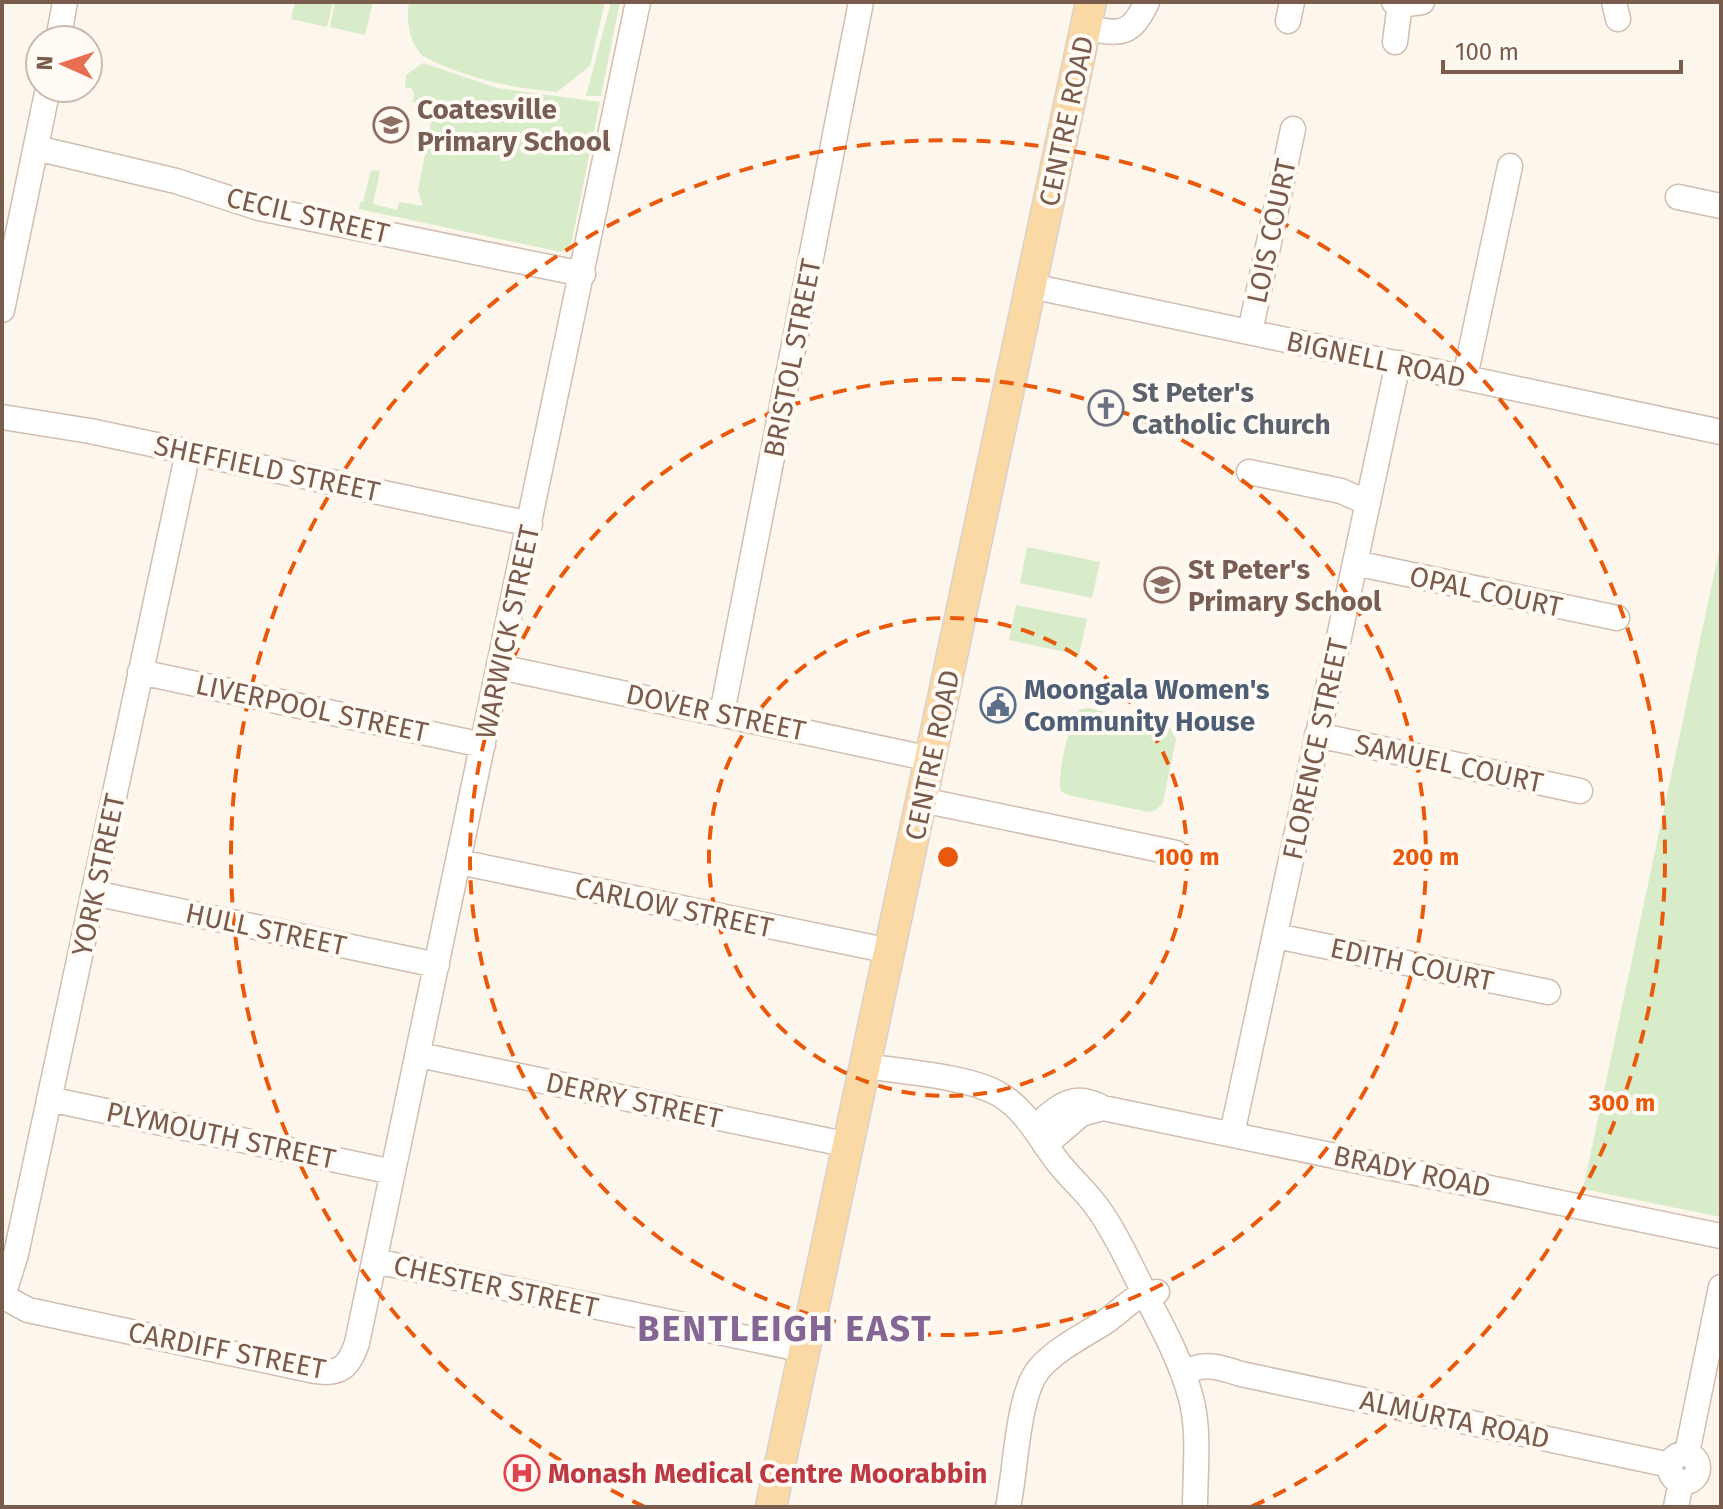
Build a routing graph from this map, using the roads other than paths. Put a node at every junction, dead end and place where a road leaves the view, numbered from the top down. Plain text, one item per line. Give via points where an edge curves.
1 (65, 2) edge
2 (638, 2) edge
3 (861, 2) edge
4 (1147, 2) edge
5 (1405, 2) edge
6 (1088, 15) edge
7 (61, 24) edge
8 (1395, 42) dead end
9 (45, 104) edge
10 (1293, 129) dead end
11 (36, 148) junction
12 (1510, 166) dead end
13 (1678, 197) dead end
14 (1721, 206) edge
15 (583, 274) junction
16 (1031, 286) junction
17 (2, 310) edge
18 (1250, 332) junction
19 (1398, 363) junction
20 (1465, 377) junction
21 (2, 417) edge
22 (1721, 432) edge
23 (188, 452) junction
24 (1249, 472) dead end
25 (1368, 503) junction
26 (530, 524) junction
27 (1355, 563) junction
28 (1617, 618) dead end
29 (500, 667) junction
30 (140, 672) junction
31 (722, 713) junction
32 (1317, 735) junction
33 (483, 745) junction
34 (931, 759) junction
35 (1580, 791) dead end
36 (922, 800) junction
37 (1176, 853) dead end
38 (459, 862) junction
39 (94, 893) junction
40 (1276, 936) junction
41 (890, 951) junction
42 (437, 965) junction
43 (1548, 992) dead end
44 (419, 1055) junction
45 (866, 1066) junction
46 (49, 1099) junction
47 (1232, 1134) junction
48 (1045, 1136) junction
49 (849, 1145) junction
50 (393, 1172) junction
51 (1721, 1236) edge
52 (375, 1261) junction
53 (1721, 1287) edge
54 (1150, 1295) junction
55 (2, 1296) edge
56 (805, 1350) junction
57 (1191, 1373) junction
58 (1691, 1469) edge
59 (771, 1507) edge
60 (1008, 1507) edge
61 (1195, 1507) edge
62 (1204, 1507) edge
63 (1676, 1507) edge

1 - 7 street
2 - 15 street, WARWICK STREET
3 - 31 street, BRISTOL STREET
4 - 6 street via 1138,21 1124,31 1113,33
5 - 8 street
6 - 16 main road, CENTRE ROAD
9 - 11 street
10 - 18 street, LOIS COURT
11 - 15 street, CECIL STREET via 176,181 259,208
11 - 17 street
12 - 20 street
13 - 14 street
15 - 26 street, WARWICK STREET
16 - 18 street, BIGNELL ROAD
16 - 34 main road, CENTRE ROAD
18 - 19 street, BIGNELL ROAD
19 - 20 street, BIGNELL ROAD
19 - 25 street, FLORENCE STREET
20 - 22 street, BIGNELL ROAD
21 - 23 street, SHEFFIELD STREET
23 - 26 street, SHEFFIELD STREET
23 - 30 street, YORK STREET
24 - 25 street via 1341,491
25 - 27 street, FLORENCE STREET
26 - 29 street, WARWICK STREET
27 - 28 street, OPAL COURT
27 - 32 street, FLORENCE STREET
29 - 31 street, DOVER STREET
29 - 33 street, WARWICK STREET
30 - 33 street, LIVERPOOL STREET
30 - 39 street, YORK STREET
31 - 34 street, DOVER STREET
32 - 35 street, SAMUEL COURT
32 - 40 street, FLORENCE STREET
33 - 38 street, WARWICK STREET
34 - 36 main road, CENTRE ROAD
36 - 37 street
36 - 41 main road, CENTRE ROAD
38 - 41 street, CARLOW STREET
38 - 42 street, WARWICK STREET
39 - 42 street, HULL STREET
39 - 46 street, YORK STREET
40 - 43 street, EDITH COURT
40 - 47 street, FLORENCE STREET
41 - 45 main road, CENTRE ROAD
42 - 44 street, WARWICK STREET
44 - 49 street, DERRY STREET
44 - 50 street, WARWICK STREET
45 - 48 street via 986,1088 1012,1103
45 - 49 main road, CENTRE ROAD
46 - 50 street, PLYMOUTH STREET
46 - 55 street, YORK STREET
47 - 48 street, BRADY ROAD via 1084,1100 1061,1105
47 - 51 street, BRADY ROAD
48 - 54 street via 1117,1216
49 - 56 main road, CENTRE ROAD
50 - 52 street, WARWICK STREET
52 - 55 street, CARDIFF STREET via 353,1356 335,1372 28,1310
52 - 56 street, CHESTER STREET
53 - 58 street
54 - 57 street
54 - 60 street via 1130,1301 1050,1359 1030,1383
56 - 59 main road, CENTRE ROAD
57 - 58 street, ALMURTA ROAD via 1241,1374
57 - 61 street
57 - 62 street via 1205,1407
58 - 63 street

